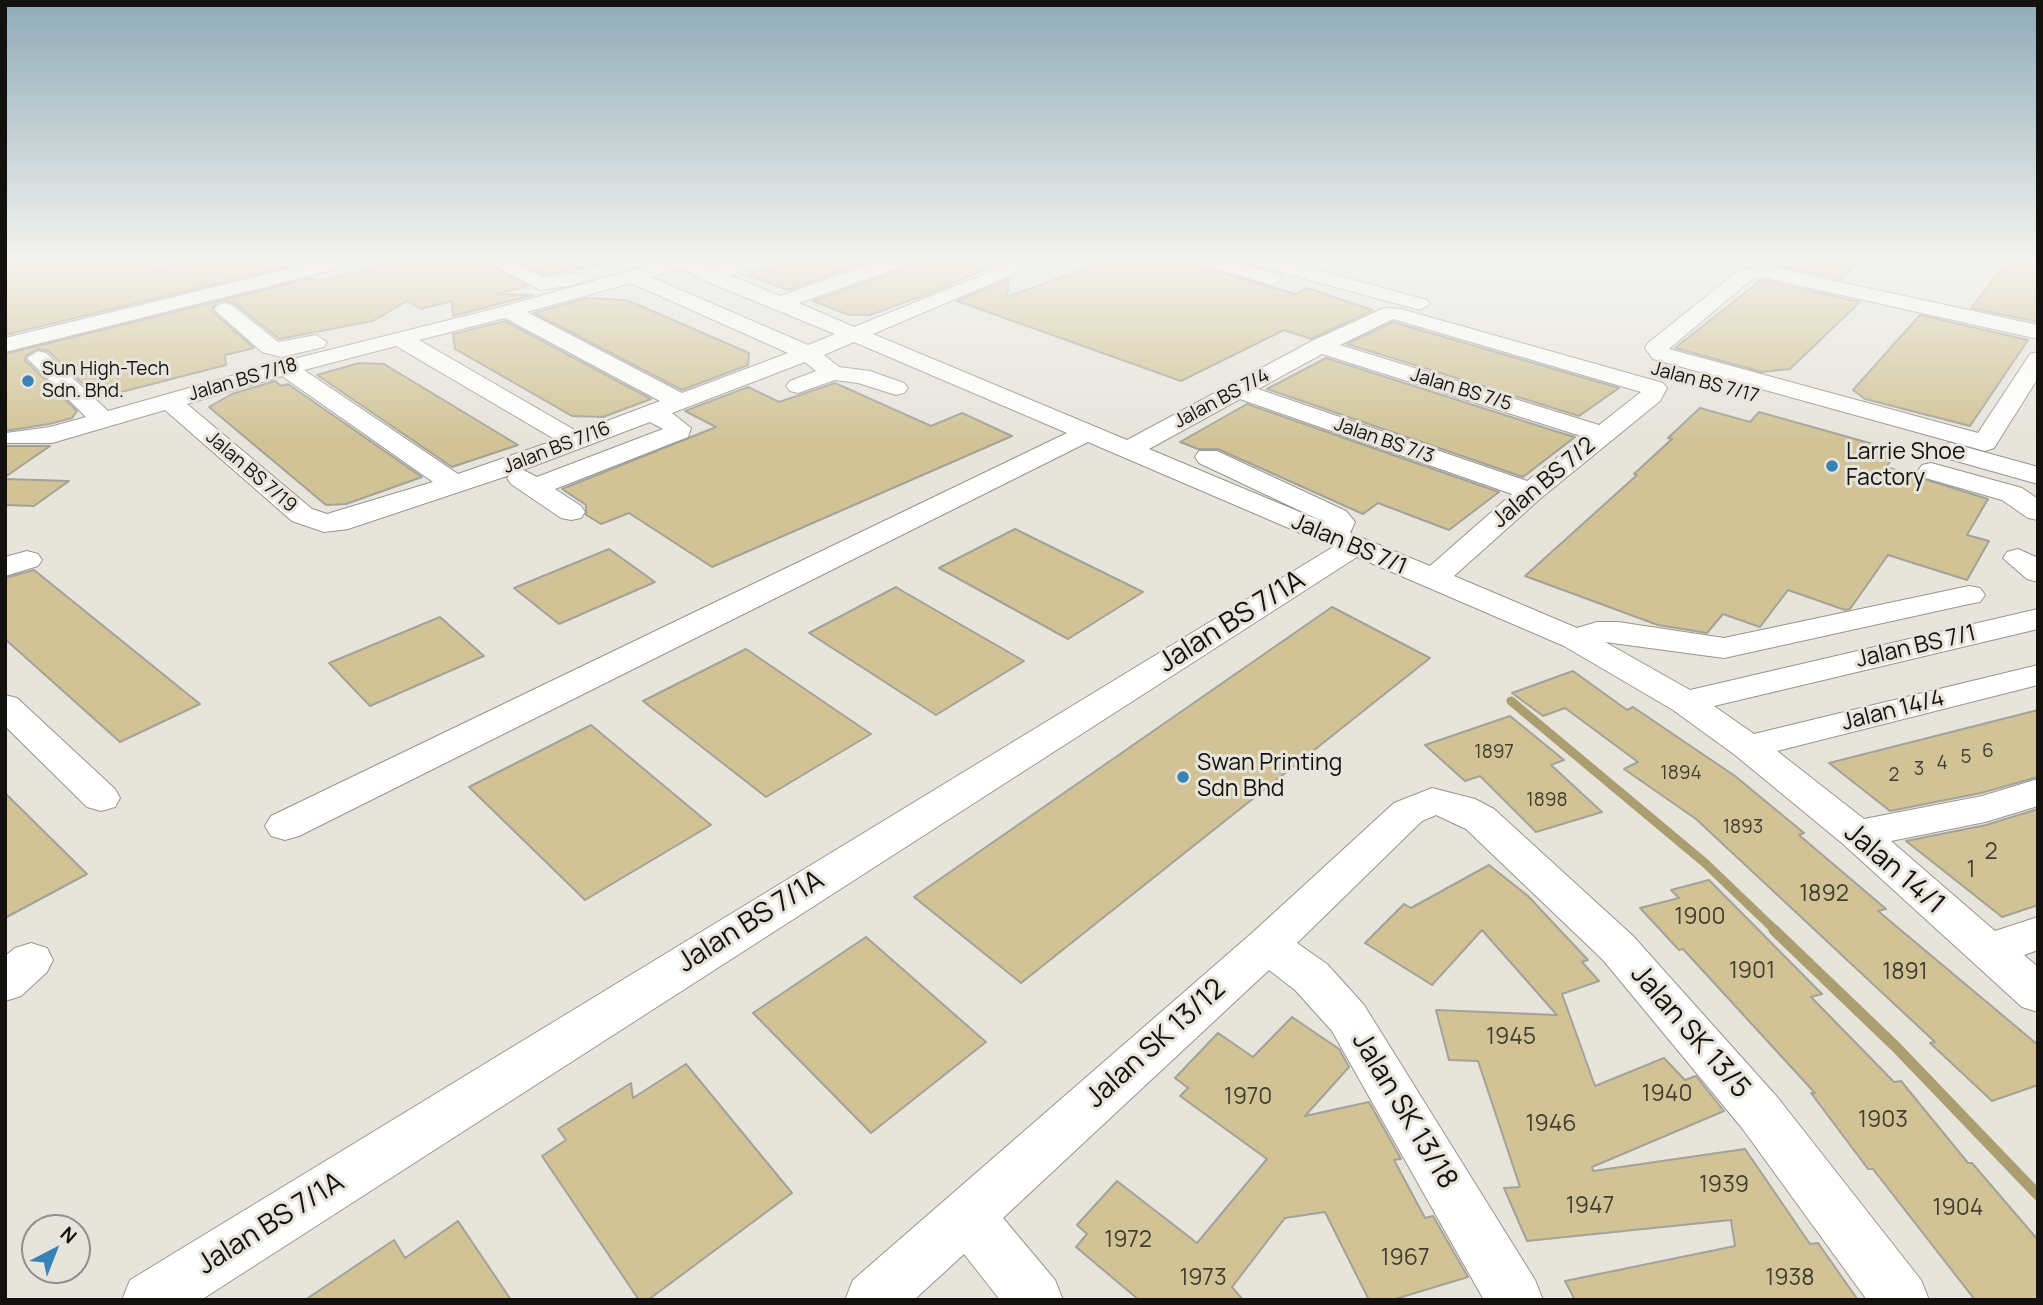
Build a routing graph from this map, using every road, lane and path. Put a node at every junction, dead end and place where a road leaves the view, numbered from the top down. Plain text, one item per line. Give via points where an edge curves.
1 (111, 319) edge
2 (236, 319) edge
3 (442, 319) edge
4 (455, 319) edge
5 (523, 319) edge
6 (730, 319) edge
7 (812, 319) edge
8 (891, 319) edge
9 (1374, 319) edge
10 (1415, 319) edge
11 (1470, 319) edge
12 (1691, 319) edge
13 (1979, 319) edge
14 (427, 323) junction
15 (2038, 332) edge
16 (851, 335) junction
17 (400, 339) junction
18 (5, 345) edge
19 (1320, 346) junction
20 (808, 353) junction
21 (38, 358) dead end
22 (2038, 359) edge
23 (285, 368) junction
24 (832, 373) junction
25 (798, 386) dead end
26 (897, 388) dead end
27 (1655, 388) joint
28 (1238, 390) junction
29 (169, 401) junction
30 (681, 402) junction
31 (652, 412) junction
32 (103, 420) junction
33 (1085, 434) junction
34 (1602, 434) junction
35 (16, 438) dead end
36 (576, 441) junction
37 (1985, 443) junction
38 (1126, 451) junction
39 (2038, 456) edge
40 (1208, 457) dead end
41 (503, 468) junction
42 (1931, 471) dead end
43 (2038, 476) edge
44 (455, 485) junction
45 (535, 487) junction
46 (1531, 492) junction
47 (571, 512) dead end
48 (2038, 512) edge
49 (302, 515) joint
50 (1341, 542) junction
51 (1432, 580) junction
52 (2038, 620) edge
53 (1995, 628) junction
54 (1576, 639) junction
55 (2034, 679) edge
56 (1685, 702) junction
57 (5, 706) edge
58 (1748, 747) junction
59 (2038, 792) edge
60 (101, 798) dead end
61 (1443, 801) joint
62 (285, 826) dead end
63 (1857, 834) junction
64 (2038, 933) edge
65 (1267, 945) junction
66 (1988, 951) junction
67 (2038, 994) edge
68 (966, 1214) junction
69 (150, 1300) edge
70 (873, 1300) edge
71 (1035, 1300) edge
72 (1516, 1300) edge
73 (1901, 1300) edge

1 - 18 street
2 - 14 street via 270,348 281,350 387,323
3 - 14 street
4 - 14 street, Jalan BS 7/18
5 - 30 street
6 - 20 street
7 - 16 street, Jalan BS 7/1
8 - 16 street
9 - 19 street, Jalan BS 7/4
10 - 27 street, Jalan BS 7/4
11 - 43 street, Jalan BS 7/17
12 - 37 street via 1656,348 1661,354
13 - 15 street
14 - 17 street, Jalan BS 7/18
16 - 20 street, Jalan BS 7/16
16 - 33 street, Jalan BS 7/1
17 - 23 street, Jalan BS 7/18
17 - 36 street
19 - 28 street, Jalan BS 7/4
19 - 34 street, Jalan BS 7/5
20 - 24 street
20 - 30 street, Jalan BS 7/16
21 - 32 street
22 - 37 street
23 - 29 street, Jalan BS 7/18
23 - 44 street
24 - 25 street
24 - 26 street via 862,376
27 - 34 street, Jalan BS 7/2
28 - 38 street, Jalan BS 7/4
28 - 46 street, Jalan BS 7/3
29 - 32 street, Jalan BS 7/18
29 - 49 street, Jalan BS 7/19
30 - 31 street, Jalan BS 7/16
31 - 36 street, Jalan BS 7/16
31 - 45 street via 679,432
32 - 35 street, Jalan BS 7/18 via 44,437
33 - 38 street, Jalan BS 7/1
33 - 62 street
34 - 46 street, Jalan BS 7/2
36 - 41 street, Jalan BS 7/16
37 - 39 street
38 - 50 street, Jalan BS 7/1
40 - 50 street via 1336,517 1341,522
41 - 44 street, Jalan BS 7/16
41 - 45 street
42 - 48 street via 2012,494
44 - 49 street, Jalan BS 7/16 via 355,520 324,523
45 - 47 street
46 - 51 street, Jalan BS 7/2
50 - 51 street, Jalan BS 7/1
50 - 69 street, Jalan BS 7/1A
51 - 54 street, Jalan BS 7/1
52 - 53 street, Jalan BS 7/1
53 - 54 street via 1959,597 1724,648 1618,632
53 - 56 street, Jalan BS 7/1
54 - 56 street, Jalan BS 7/1
55 - 58 street, Jalan 14/4
56 - 58 street, Jalan 14/1
57 - 60 street
58 - 63 street, Jalan 14/1
59 - 63 street via 1985,809
61 - 65 street, Jalan SK 13/12 via 1408,812
61 - 73 street, Jalan SK 13/5 via 1480,819 1618,948 1760,1113
63 - 66 street, Jalan 14/1
64 - 66 street
65 - 68 street, Jalan SK 13/12
65 - 72 street, Jalan SK 13/18 via 1311,977 1348,1018
66 - 67 street, Jalan 14/1
68 - 70 street, Jalan SK 13/12
68 - 71 street

